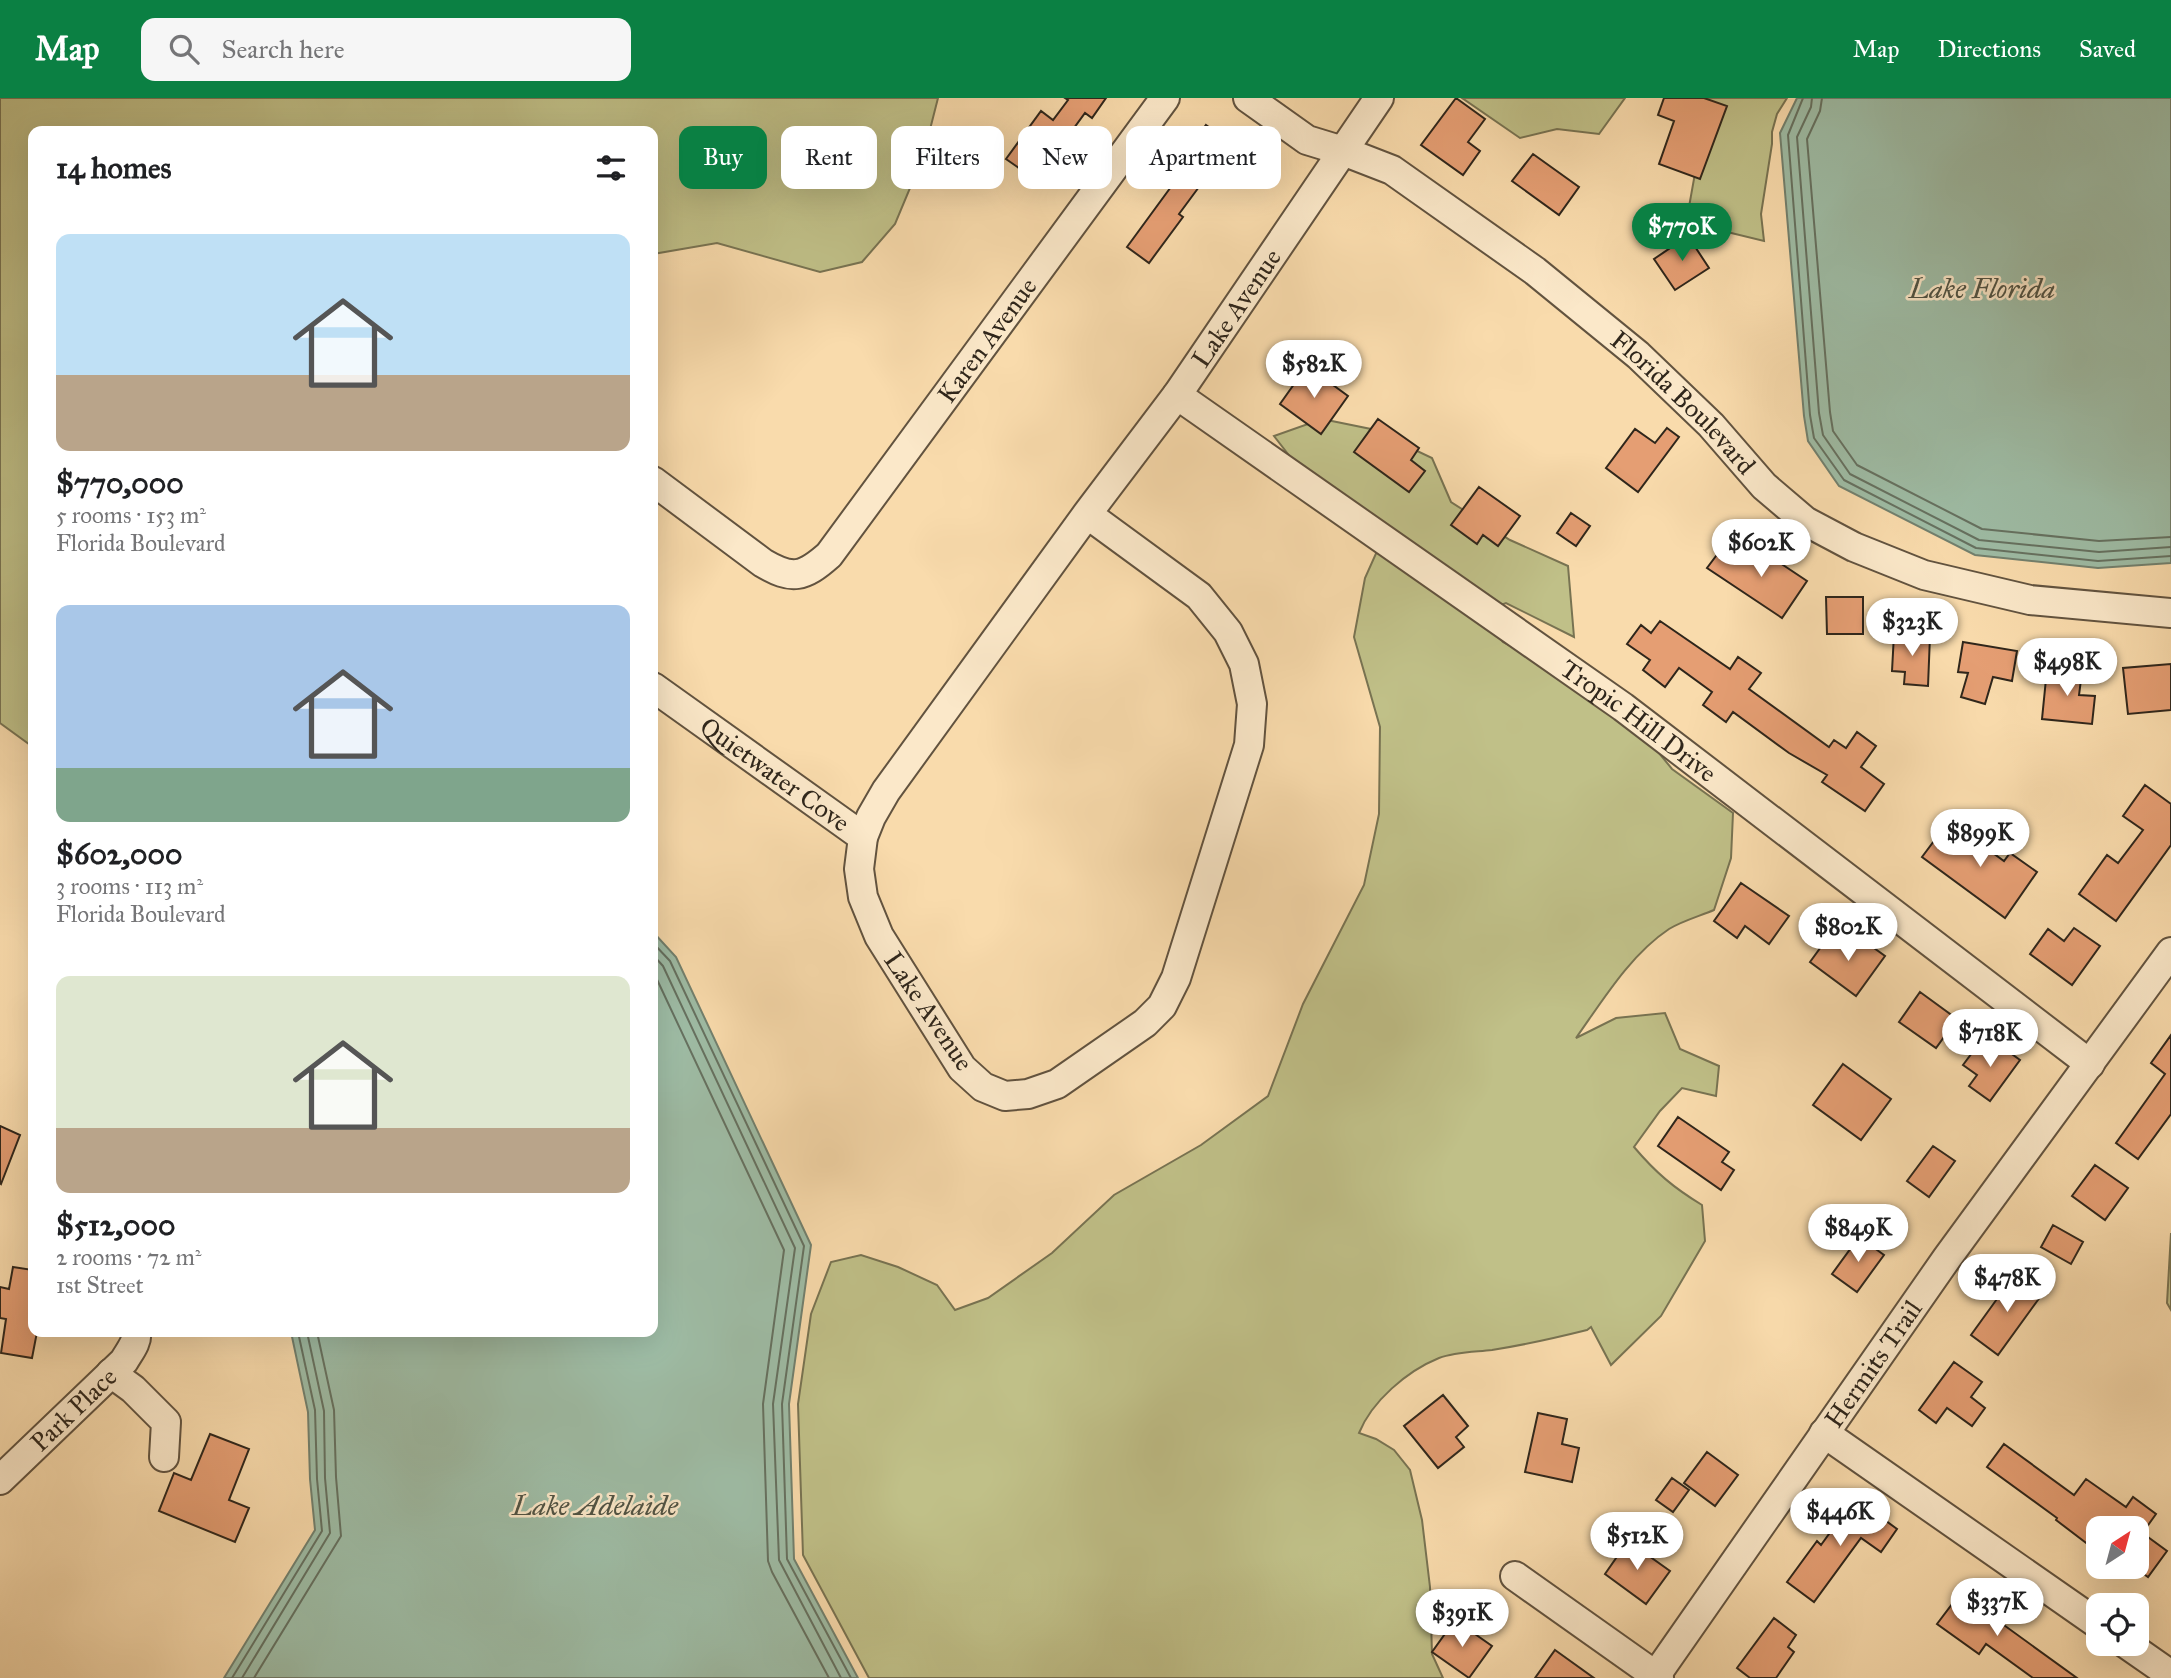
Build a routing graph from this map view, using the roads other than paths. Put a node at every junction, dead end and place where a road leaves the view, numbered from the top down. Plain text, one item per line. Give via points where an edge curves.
1 (1166, 98) edge
2 (1248, 98) edge
3 (1378, 98) edge
4 (1343, 151) junction
5 (1177, 395) junction
6 (658, 485) edge
7 (1087, 514) junction
8 (2171, 613) edge
9 (658, 691) edge
10 (863, 837) junction
11 (2171, 952) edge
12 (2090, 1064) junction
13 (135, 1337) edge
14 (111, 1373) junction
15 (1824, 1433) junction
16 (164, 1457) dead end
17 (0, 1480) edge
18 (1515, 1576) dead end
19 (2086, 1617) edge
20 (2144, 1656) edge
21 (2171, 1675) edge
22 (1656, 1677) edge

1 - 6 street, Karen Avenue via 829,555 816,566 799,574 782,574
2 - 4 street, Florida Boulevard via 1307,140
3 - 4 street, Lake Avenue
4 - 5 street, Lake Avenue
4 - 8 street, Florida Boulevard via 1392,170 1535,271 1638,355 1711,425 1764,486 1805,521 1924,575 2030,600
5 - 7 street, Lake Avenue
5 - 12 street, Tropic Hill Drive via 1623,707
7 - 10 street, Lake Avenue via 886,791
7 - 10 street, Lake Avenue via 1199,596 1228,632 1244,664 1252,704 1249,746 1176,978 1162,1006 1145,1023 1057,1084 1005,1096 982,1087 962,1068 879,936 863,897 859,869
9 - 10 street, Quietwater Cove
11 - 12 street, Hermits Trail
12 - 15 street, Hermits Trail
13 - 14 street, Park Place via 132,1348
14 - 16 street via 166,1422
14 - 17 street, Park Place
15 - 19 street
15 - 22 street, Hermits Trail
18 - 22 street
20 - 21 street

